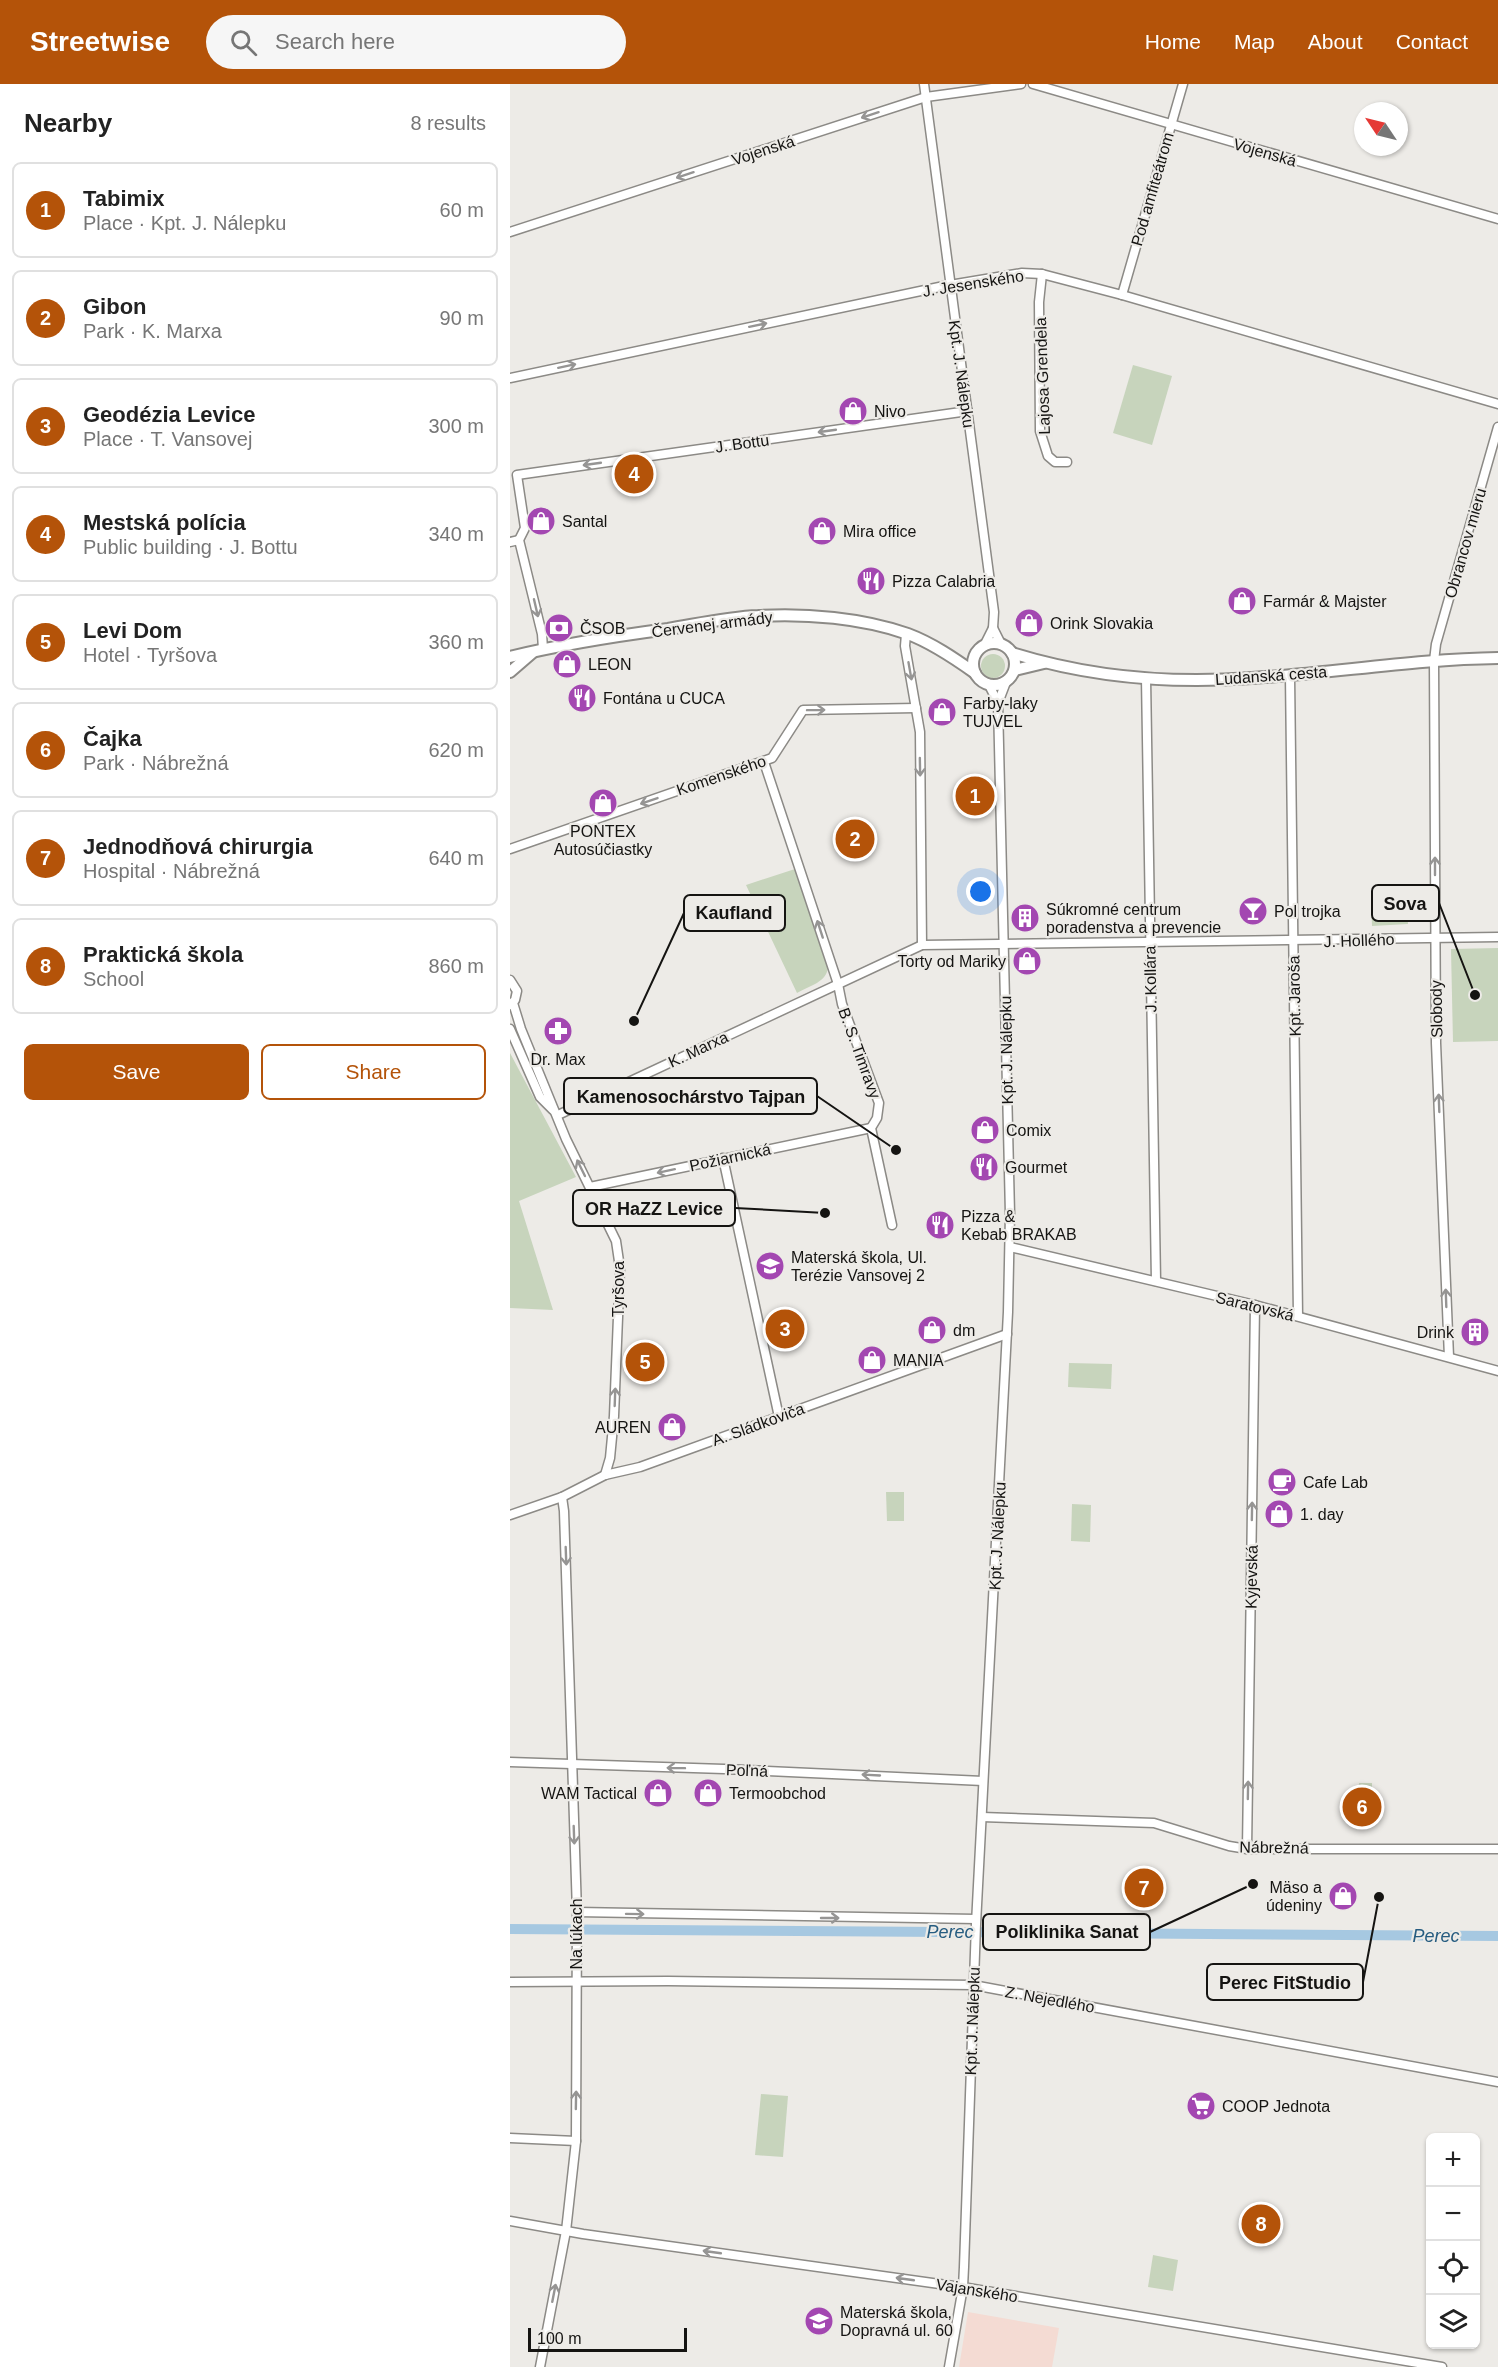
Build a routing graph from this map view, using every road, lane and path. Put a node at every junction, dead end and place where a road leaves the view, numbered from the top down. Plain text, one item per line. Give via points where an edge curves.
1 (924, 84) edge
2 (1021, 84) edge
3 (1033, 84) edge
4 (1183, 84) edge
5 (926, 97) junction
6 (1170, 125) junction
7 (1498, 219) edge
8 (510, 232) edge
9 (1042, 274) junction
10 (951, 285) junction
11 (1122, 295) junction
12 (510, 378) edge
13 (1498, 404) edge
14 (968, 411) junction
15 (1498, 427) edge
16 (1067, 462) dead end
17 (515, 541) edge
18 (993, 628) junction
19 (906, 634) junction
20 (1000, 644) junction
21 (980, 649) junction
22 (539, 650) junction
23 (1012, 653) junction
24 (510, 657) edge
25 (1498, 658) edge
26 (956, 659) junction
27 (1434, 661) junction
28 (1044, 663) junction
29 (1015, 670) junction
30 (510, 672) edge
31 (975, 673) junction
32 (1290, 676) junction
33 (1146, 678) junction
34 (1006, 682) junction
35 (989, 685) junction
36 (998, 703) junction
37 (916, 708) junction
38 (764, 762) junction
39 (510, 849) edge
40 (1435, 937) junction
41 (1498, 937) edge
42 (1293, 941) junction
43 (1149, 943) junction
44 (922, 945) junction
45 (1003, 945) junction
46 (510, 980) edge
47 (838, 984) junction
48 (512, 1004) edge
49 (510, 1029) edge
50 (558, 1115) junction
51 (871, 1128) junction
52 (723, 1158) junction
53 (590, 1187) junction
54 (892, 1225) dead end
55 (1010, 1247) junction
56 (1156, 1281) junction
57 (1255, 1305) junction
58 (1298, 1316) junction
59 (1007, 1334) junction
60 (1449, 1357) junction
61 (1498, 1371) edge
62 (779, 1417) junction
63 (604, 1475) junction
64 (558, 1499) junction
65 (510, 1515) edge
66 (510, 1762) edge
67 (572, 1765) junction
68 (983, 1781) junction
69 (982, 1817) junction
70 (1248, 1848) junction
71 (1498, 1849) edge
72 (577, 1916) junction
73 (976, 1922) junction
74 (510, 1982) edge
75 (576, 1982) junction
76 (974, 1985) junction
77 (1476, 2079) junction
78 (1498, 2082) edge
79 (1498, 2088) edge
80 (510, 2138) edge
81 (576, 2141) junction
82 (510, 2222) edge
83 (566, 2231) junction
84 (963, 2287) junction
85 (540, 2367) edge
86 (949, 2367) edge
87 (1442, 2367) edge

1 - 5 street, Kpt. J. Nálepku
2 - 5 street, Vojenská
3 - 6 street, Vojenská
4 - 6 street, Pod amfiteátrom
5 -> 8 street, Vojenská
5 - 10 street, Kpt. J. Nálepku
6 - 7 street, Vojenská
6 - 11 street, Pod amfiteátrom
9 - 10 street, J. Jesenského via 1022,273
9 - 11 street, J. Jesenského
9 - 16 street, Lajosa Grendela via 1040,430 1048,456 1055,462
12 -> 10 street, J. Jesenského
10 - 14 street, Kpt. J. Nálepku
11 - 13 street, J. Jesenského
14 -> 17 street, J. Bottu via 517,475 525,528
14 - 18 street, Kpt. J. Nálepku
15 - 27 street, Obrancov mieru
17 -> 22 street via 542,634
18 - 20 street, Kpt. J. Nálepku
18 - 21 street, Kpt. J. Nálepku
19 - 22 street, Červenej armády via 820,617 756,616
19 - 26 street, Červenej armády
19 -> 37 street
20 - 21 street
20 - 23 street
21 - 26 street
21 - 31 street via 973,662
22 - 24 street, Červenej armády
22 - 30 street
23 - 28 street, Ludanská cesta
23 - 29 street
25 - 27 street, Ludanská cesta
26 - 31 street, Červenej armády
27 - 32 street, Ludanská cesta
40 -> 27 street, Slobody
28 - 29 street, Ludanská cesta
28 - 33 street, Ludanská cesta
29 - 34 street
31 - 35 street
32 - 33 street, Ludanská cesta
32 - 42 street, Kpt. Jaroša
33 - 43 street, J. Kollára
34 - 35 street
34 - 36 street, Kpt. J. Nálepku
35 - 36 street, Kpt. J. Nálepku
36 - 45 street, Kpt. J. Nálepku
38 -> 37 street, Komenského via 772,758 803,710
37 -> 44 street via 920,732
38 -> 39 street, Komenského
47 -> 38 street
40 - 41 street, J. Hollého
40 - 42 street, J. Hollého
60 -> 40 street, Slobody
42 - 43 street, J. Hollého
42 - 58 street, Kpt. Jaroša
43 - 45 street, J. Hollého
43 - 56 street, J. Kollára
44 - 45 street, K. Marxa
44 - 47 street, K. Marxa
45 - 55 street, Kpt. J. Nálepku
46 - 48 street, Tyršova via 517,991
47 - 50 street, K. Marxa
47 - 51 street, B. S. Timravy via 879,1103
48 - 50 street, Tyršova
49 - 50 street, Tyršova via 540,1097
53 -> 50 street, Tyršova
51 - 52 street, Požiarnická
51 - 54 street, B. S. Timravy
52 -> 53 street, Požiarnická
52 - 62 street
63 -> 53 street, Tyršova via 610,1458 614,1416 620,1269 616,1241
55 - 56 street, Saratovská
55 - 59 street, Kpt. J. Nálepku
56 - 57 street, Saratovská
57 - 58 street, Saratovská
70 -> 57 street, Kyjevská
58 - 60 street, Saratovská
59 - 62 street, A. Sládkoviča
59 - 68 street, Kpt. J. Nálepku
60 - 61 street, Saratovská
62 - 63 street, A. Sládkoviča via 629,1471
63 - 64 street, A. Sládkoviča
64 - 65 street, A. Sládkoviča
64 -> 67 street, Na lúkach via 564,1511
66 - 67 street, Poľná
68 -> 67 street, Poľná
67 -> 72 street, Na lúkach
68 - 69 street, Kpt. J. Nálepku
69 - 70 street, Nábrežná via 1154,1823
69 - 73 street, Kpt. J. Nálepku
70 - 71 street, Nábrežná
72 -> 73 street
72 - 75 street, Na lúkach
73 - 76 street, Kpt. J. Nálepku
74 - 75 street, Z. Nejedlého
75 - 76 street, Z. Nejedlého
81 -> 75 street, Na lúkach
76 - 77 street, Z. Nejedlého
76 - 84 street, Kpt. J. Nálepku
77 - 78 street, Z. Nejedlého
77 - 79 street, Z. Nejedlého
80 - 81 street
81 - 83 street, Na lúkach
82 - 83 street, Vajanského
84 -> 83 street, Vajanského
85 -> 83 street, Na lúkach
84 - 86 street, Kpt. J. Nálepku
84 - 87 street, Vajanského

